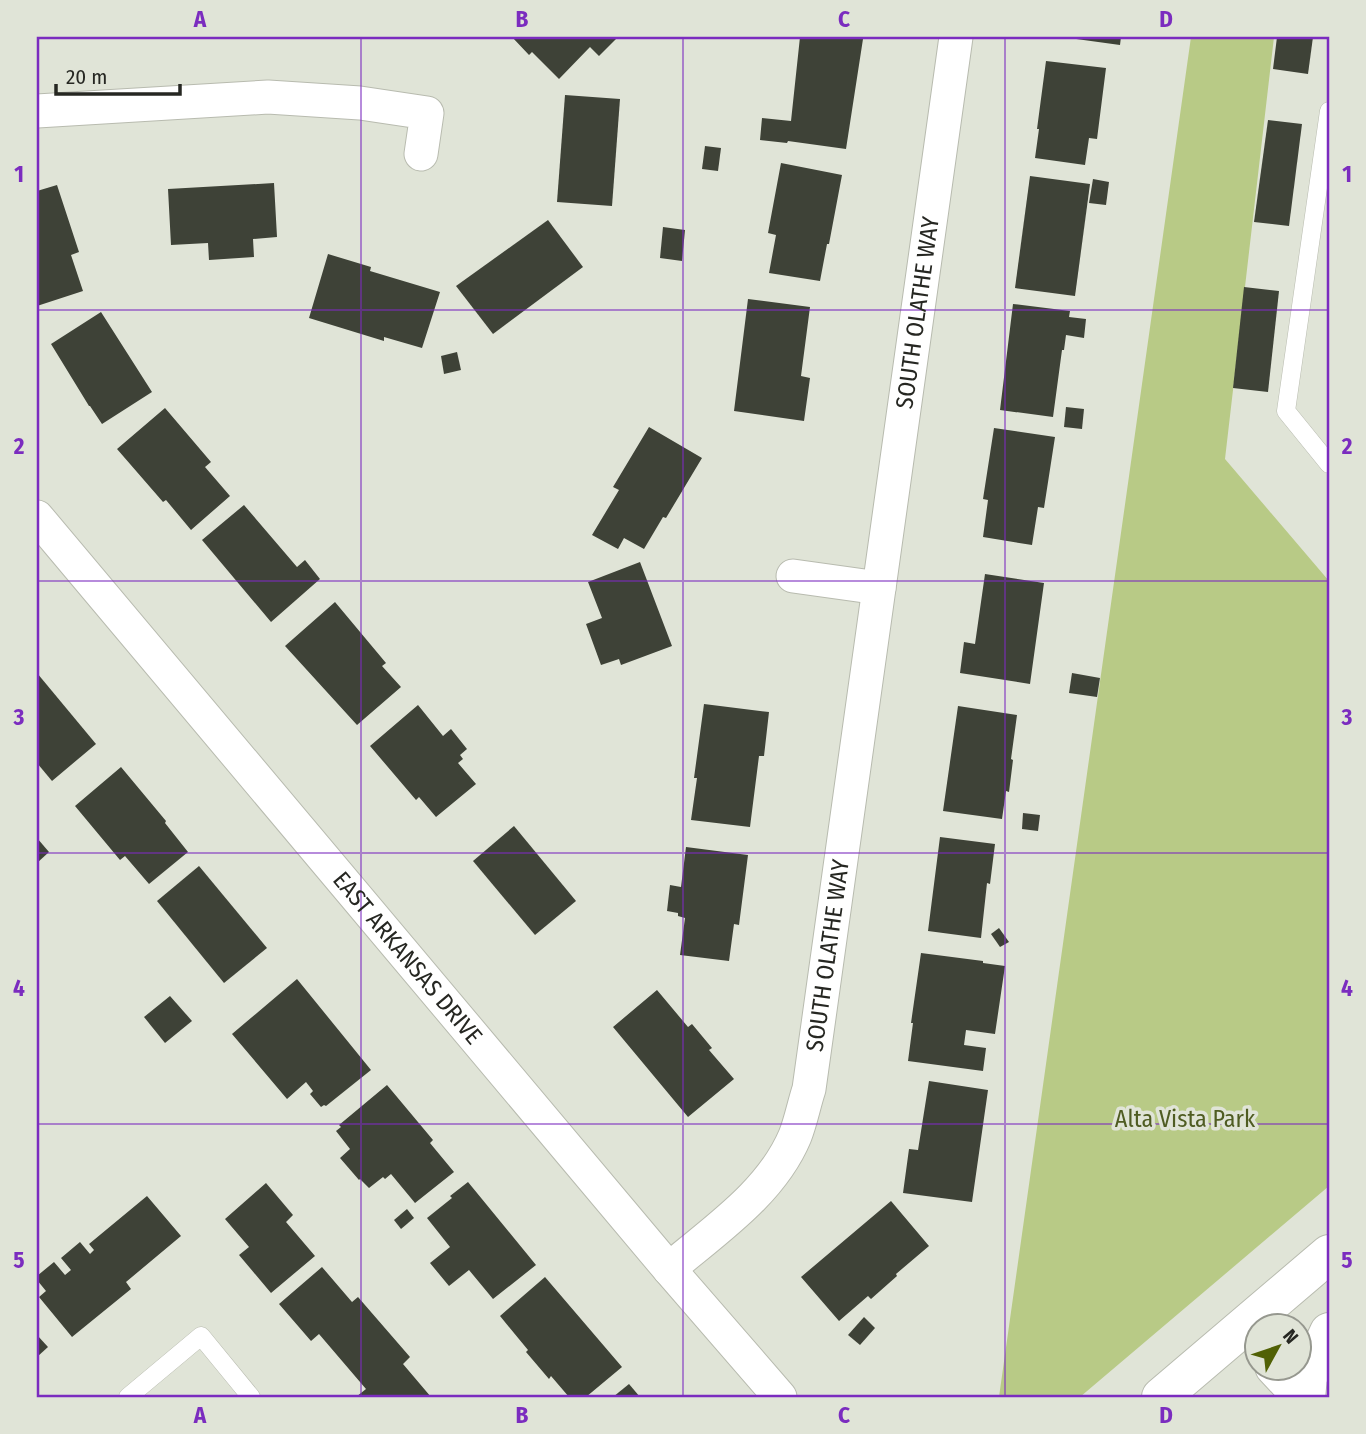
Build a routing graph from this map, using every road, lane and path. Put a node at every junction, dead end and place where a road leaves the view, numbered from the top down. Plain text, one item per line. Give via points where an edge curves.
1 (956, 37) edge
2 (37, 111) edge
3 (1329, 111) edge
4 (421, 154) dead end
5 (1329, 464) edge
6 (37, 517) edge
7 (793, 576) dead end
8 (879, 588) junction
9 (1329, 1254) edge
10 (670, 1269) junction
11 (1276, 1312) edge
12 (1329, 1332) edge
13 (1244, 1345) edge
14 (1286, 1382) edge
15 (1329, 1385) edge
16 (128, 1397) edge
17 (251, 1397) edge
18 (780, 1397) edge
19 (1161, 1397) edge
20 (1299, 1397) edge
21 (1306, 1397) edge
22 (1314, 1397) edge

1 - 8 street, SOUTH OLATHE WAY
2 - 4 street via 268,97 360,103 427,113
3 - 5 lane via 1286,411
6 - 10 street, EAST ARKANSAS DRIVE
7 - 8 street
8 - 10 street, SOUTH OLATHE WAY via 808,1089 795,1135 776,1170 743,1207
9 - 11 main road
10 - 18 street, EAST ARKANSAS DRIVE
12 - 21 main road via 1308,1377
13 - 19 main road
14 - 20 street
15 - 22 main road
16 - 17 lane via 201,1336

